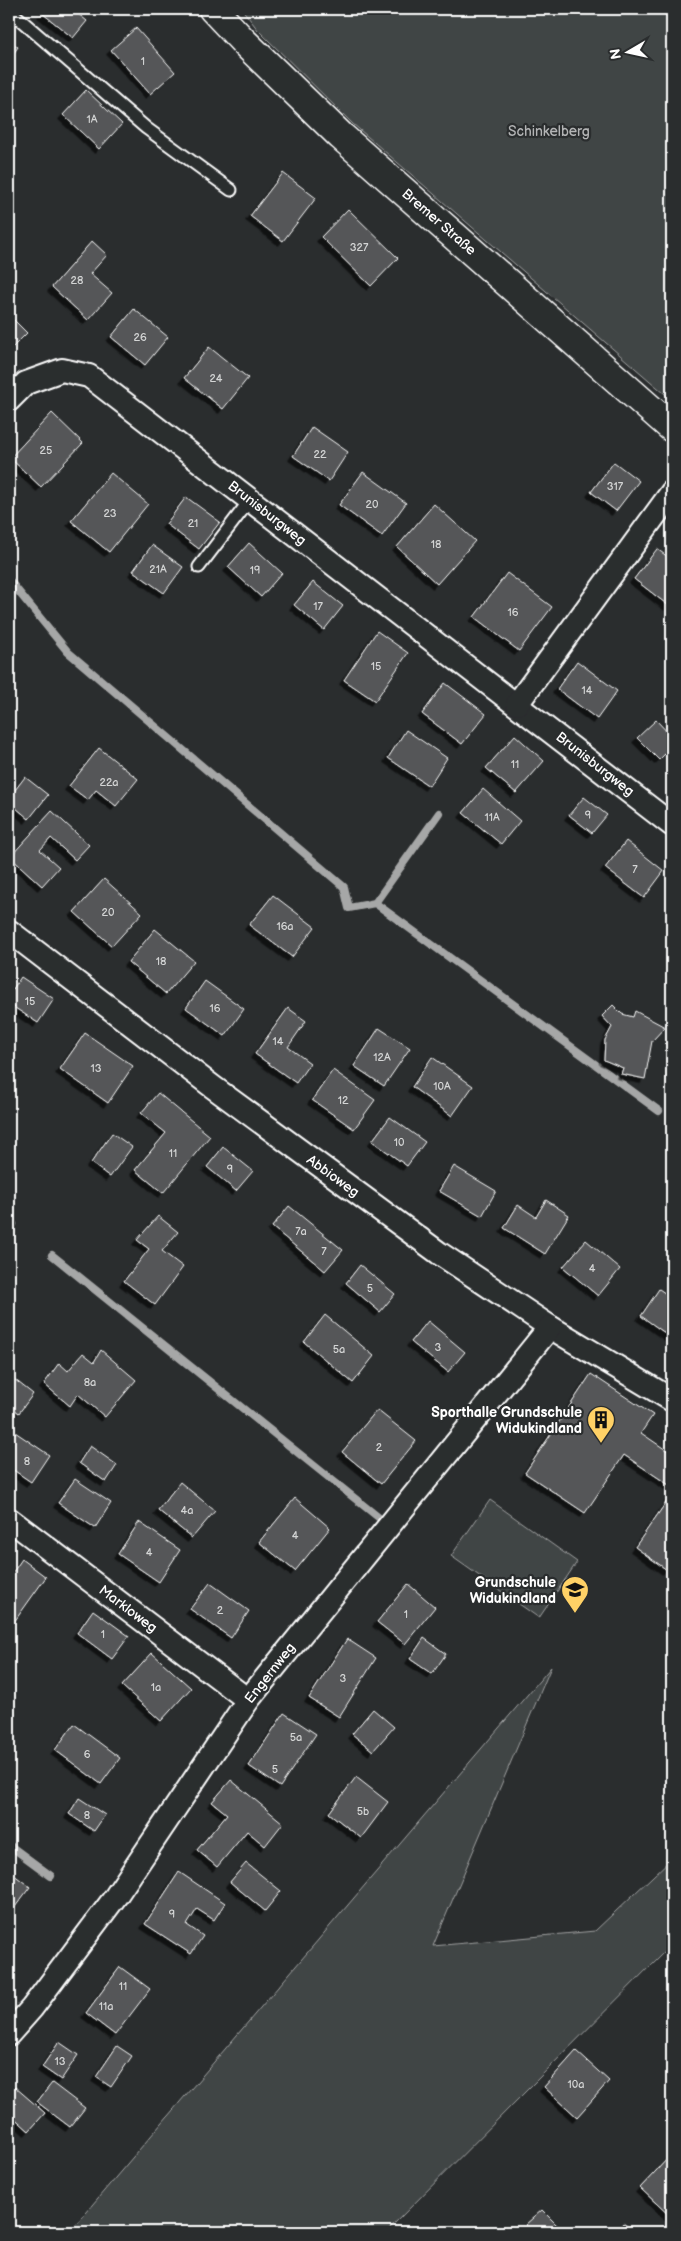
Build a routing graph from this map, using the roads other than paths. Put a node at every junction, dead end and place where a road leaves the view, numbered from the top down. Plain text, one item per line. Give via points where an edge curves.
1 (213, 9) edge
2 (9, 10) edge
3 (231, 190) dead end
4 (9, 400) edge
5 (672, 428) edge
6 (672, 492) edge
7 (250, 500) junction
8 (199, 567) dead end
9 (518, 704) junction
10 (672, 825) edge
11 (9, 931) edge
12 (550, 1327) junction
13 (672, 1400) edge
14 (9, 1519) edge
15 (248, 1700) junction
16 (9, 2034) edge

1 - 5 main road, Bremer Straße via 341,136
2 - 3 lane via 146,128
4 - 7 street, Brunisburgweg via 26,383 62,370 89,376
6 - 9 street
7 - 8 lane
7 - 9 street, Brunisburgweg
9 - 10 street, Brunisburgweg
11 - 12 street, Abbioweg via 382,1212
12 - 13 street, Abbioweg
12 - 15 street, Engernweg
14 - 15 street, Markloweg
15 - 16 street, Engernweg via 116,1896

